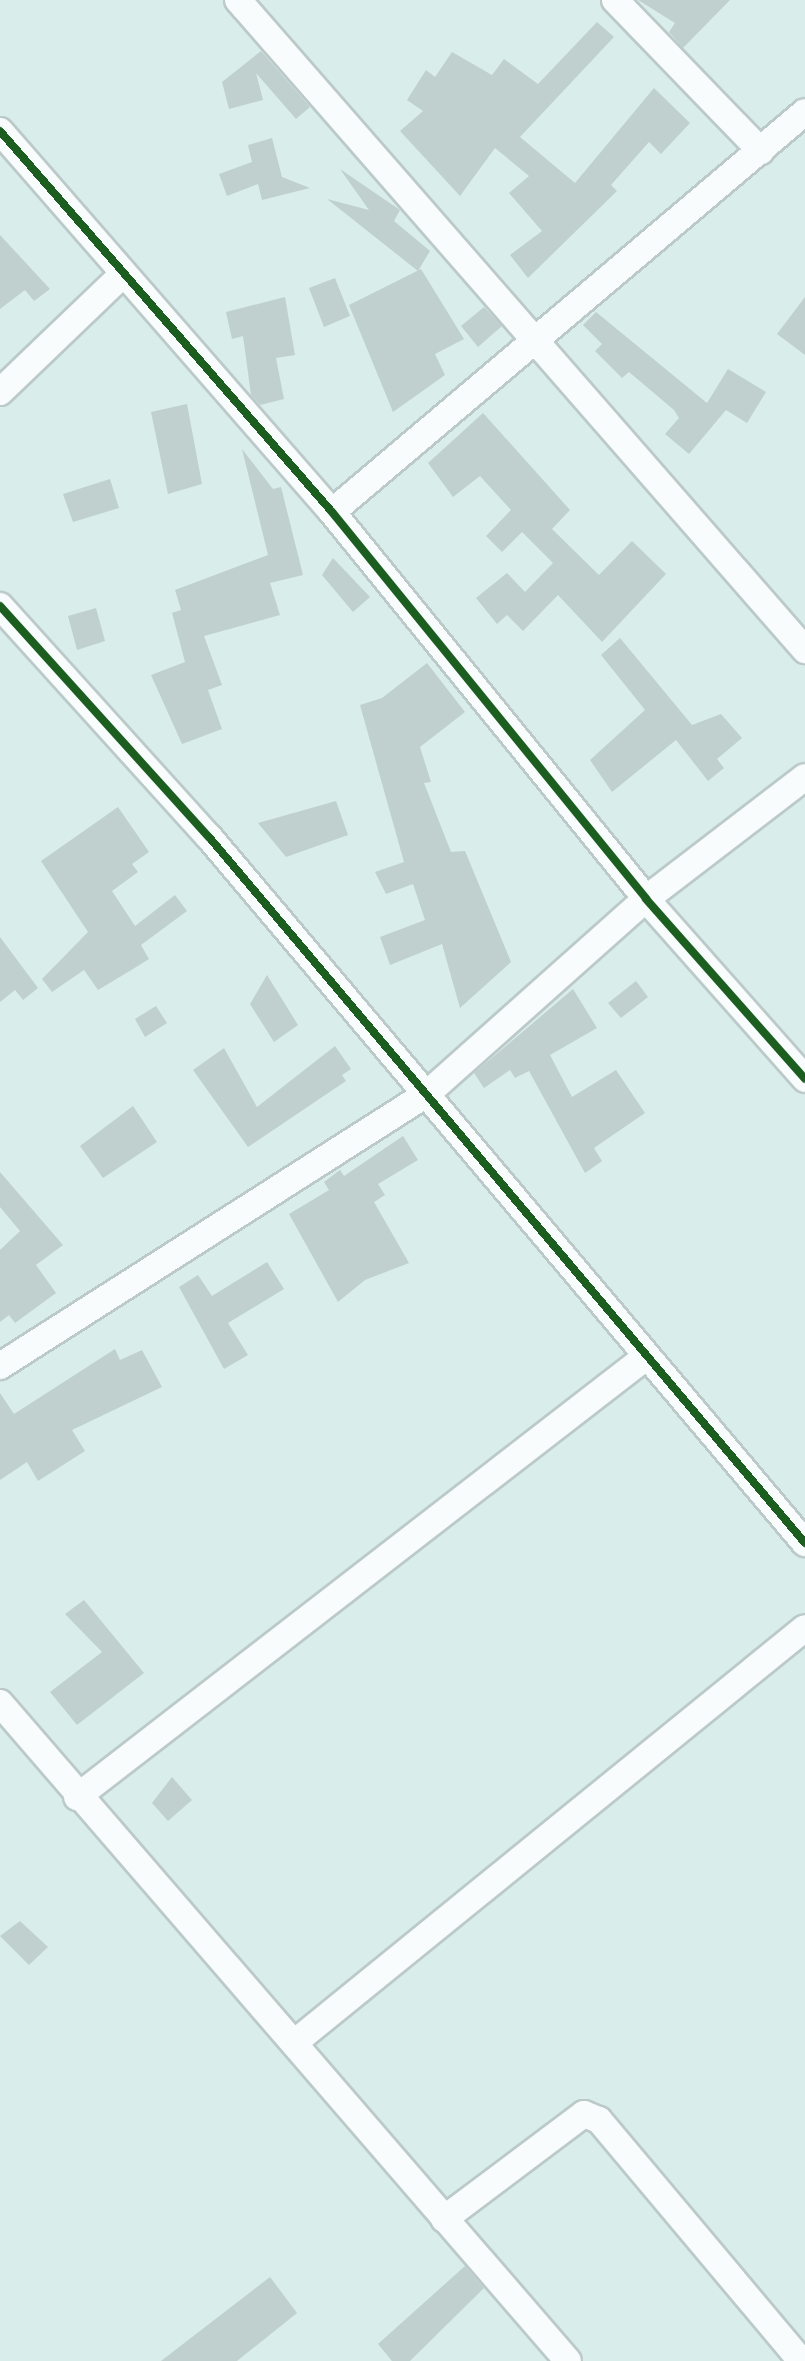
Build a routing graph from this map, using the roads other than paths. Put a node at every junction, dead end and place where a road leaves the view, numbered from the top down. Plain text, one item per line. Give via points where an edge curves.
1 (238, 0) edge
2 (615, 0) edge
3 (805, 112) edge
4 (0, 131) edge
5 (761, 151) junction
6 (123, 274) junction
7 (540, 339) junction
8 (0, 392) edge
9 (332, 512) junction
10 (0, 606) edge
11 (805, 650) edge
12 (805, 777) edge
13 (646, 899) junction
14 (805, 1079) edge
15 (428, 1093) junction
16 (643, 1359) junction
17 (0, 1366) edge
18 (805, 1543) edge
19 (805, 1628) edge
20 (0, 1703) edge
21 (77, 1797) junction
22 (294, 2043) junction
23 (444, 2219) junction
24 (568, 2361) edge
25 (801, 2361) edge

1 - 7 street
2 - 5 street
3 - 5 street
4 - 6 street
5 - 7 street
6 - 8 street
6 - 9 street
7 - 9 street
7 - 11 street
9 - 13 street
10 - 15 street
12 - 13 street
13 - 14 street
13 - 15 street
15 - 16 street
15 - 17 street
16 - 18 street
16 - 21 street
19 - 22 street
20 - 21 street
21 - 22 street
22 - 23 street
23 - 24 street
23 - 25 street via 584,2114 599,2120

